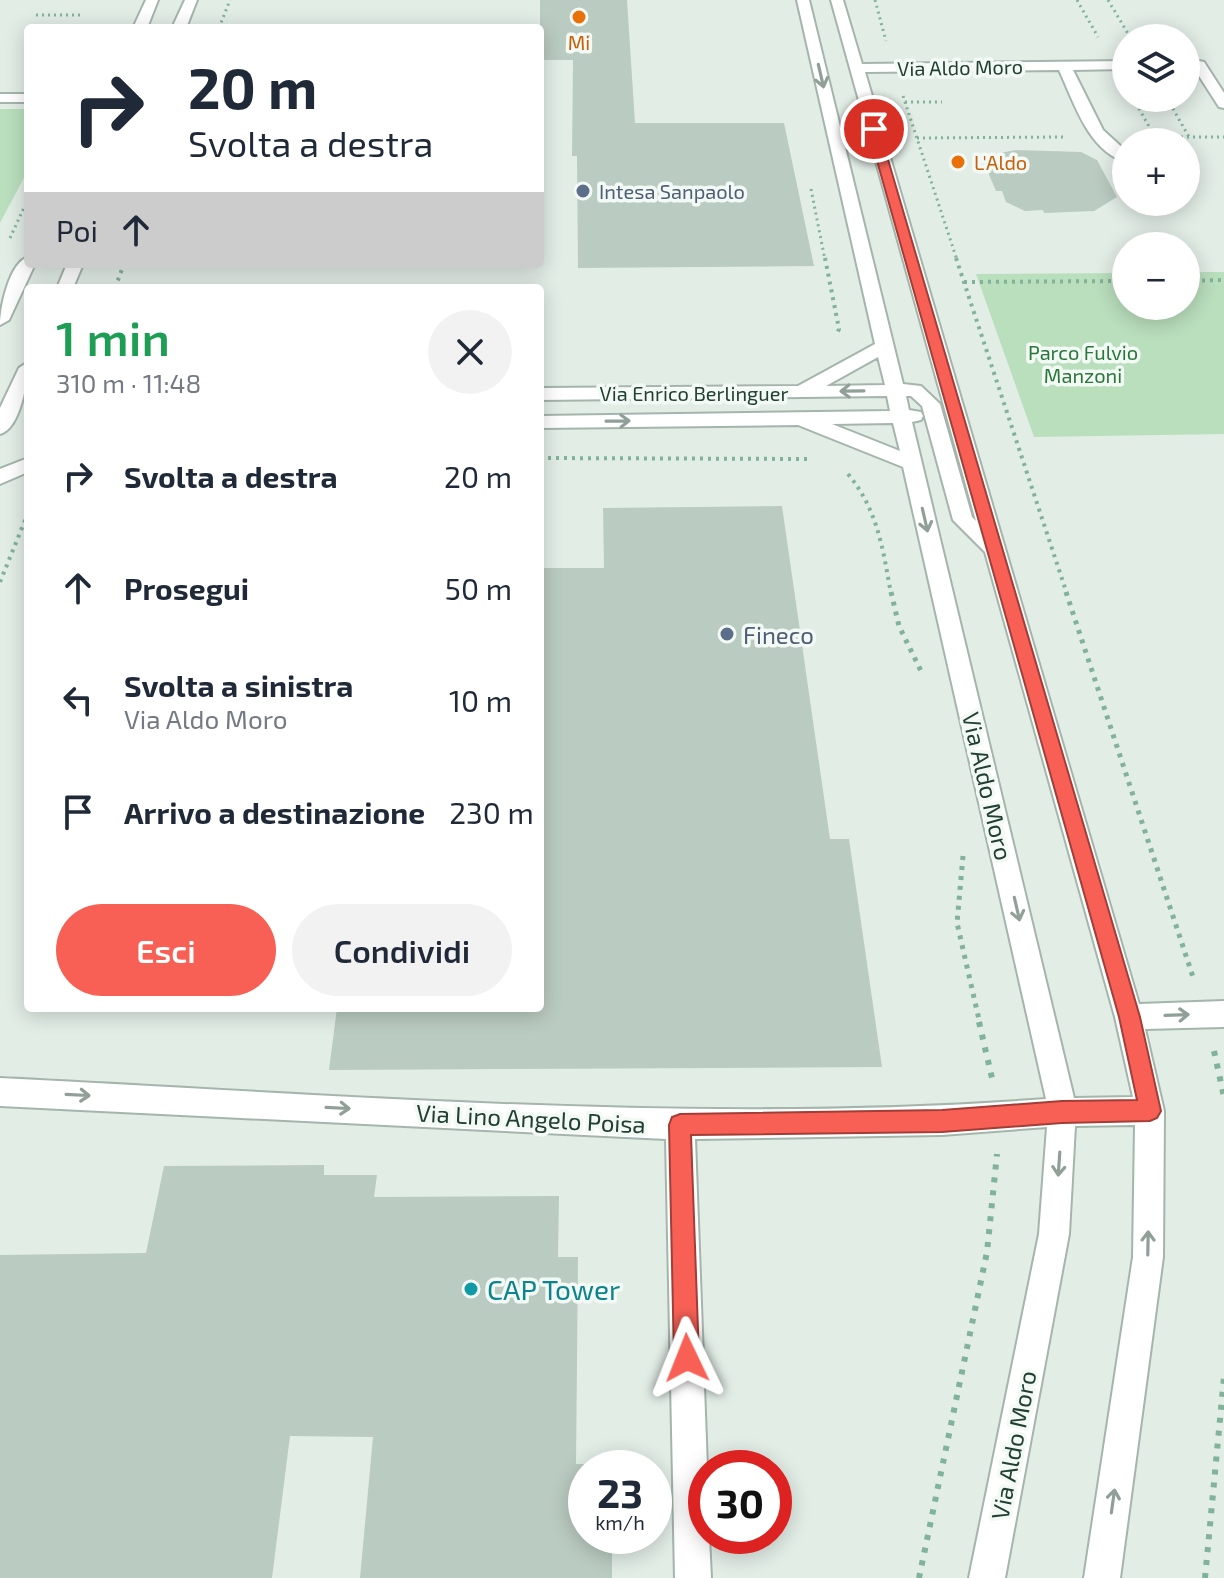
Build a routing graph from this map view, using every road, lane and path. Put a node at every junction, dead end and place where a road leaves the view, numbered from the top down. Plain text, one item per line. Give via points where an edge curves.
1 (152, 0) edge
2 (191, 0) edge
3 (230, 0) edge
4 (803, 0) edge
5 (837, 0) edge
6 (875, 0) edge
7 (1108, 0) edge
8 (36, 15) dead end
9 (80, 15) dead end
10 (142, 24) edge
11 (181, 24) edge
12 (221, 24) edge
13 (1123, 24) edge
14 (1112, 65) edge
15 (1064, 66) junction
16 (1200, 67) edge
17 (856, 68) junction
18 (893, 68) junction
19 (0, 98) edge
20 (24, 98) edge
21 (905, 102) junction
22 (942, 102) dead end
23 (1224, 104) edge
24 (1112, 150) edge
25 (811, 188) dead end
26 (24, 208) edge
27 (6, 247) dead end
28 (25, 268) edge
29 (1224, 280) edge
30 (1112, 281) edge
31 (1200, 281) edge
32 (964, 282) junction
33 (0, 320) edge
34 (828, 346) dead end
35 (884, 347) junction
36 (24, 377) edge
37 (895, 391) junction
38 (801, 392) junction
39 (544, 394) edge
40 (944, 412) junction
41 (901, 416) junction
42 (800, 419) junction
43 (544, 422) edge
44 (0, 428) edge
45 (544, 458) edge
46 (815, 461) dead end
47 (912, 463) junction
48 (24, 466) edge
49 (838, 469) dead end
50 (0, 477) edge
51 (24, 523) edge
52 (0, 582) edge
53 (925, 685) dead end
54 (963, 849) dead end
55 (1194, 980) dead end
56 (1224, 1014) edge
57 (1129, 1017) junction
58 (0, 1092) edge
59 (1150, 1111) junction
60 (1062, 1112) junction
61 (1001, 1117) junction
62 (680, 1125) junction
63 (1224, 1377) edge
64 (693, 1578) edge
65 (919, 1578) edge
66 (987, 1578) edge
67 (1102, 1578) edge
68 (1205, 1578) edge

1 - 10 street
2 - 11 street
3 - 12 path
4 -> 35 street, Via Aldo Moro
5 - 17 street, Via Aldo Moro
6 - 18 path
7 - 13 path
8 - 9 path
14 - 15 street, Via Aldo Moro
15 - 18 street, Via Aldo Moro
15 - 24 street via 1100,137
16 - 23 street
17 - 18 street, Via Aldo Moro
17 - 40 street, Via Aldo Moro
18 - 21 path
19 - 20 street
21 - 22 path
21 - 32 path
25 - 34 path via 839,329
26 - 27 path
28 - 33 street
29 - 31 path
30 - 32 path
32 - 55 path
35 - 37 street, Via Aldo Moro
35 - 38 street, Via Enrico Berlinguer
36 - 44 street
37 -> 38 street
37 - 40 street via 915,390
37 - 41 street, Via Aldo Moro
38 - 39 street, Via Enrico Berlinguer
40 - 41 street, Via Enrico Berlinguer
40 - 57 street, Via Aldo Moro via 994,548
41 - 42 street, Via Enrico Berlinguer
41 - 47 street, Via Aldo Moro
43 -> 42 street, Via Enrico Berlinguer
42 - 47 street, Via Enrico Berlinguer
45 - 46 path
47 -> 60 street, Via Aldo Moro
48 - 50 street
49 - 53 path via 863,489 873,506 897,623
51 - 52 path
54 - 61 path via 957,923
57 -> 56 street
57 - 59 street, Via Aldo Moro
58 -> 62 street, Via Lino Angelo Poisa
59 - 60 street, Via Lino Angelo Poisa
67 -> 59 street, Via Aldo Moro via 1148,1257
60 - 61 street, Via Lino Angelo Poisa
60 -> 66 street, Via Aldo Moro via 1054,1234
61 - 62 street, Via Lino Angelo Poisa
61 - 65 path via 987,1252
62 - 64 street
63 - 68 path

